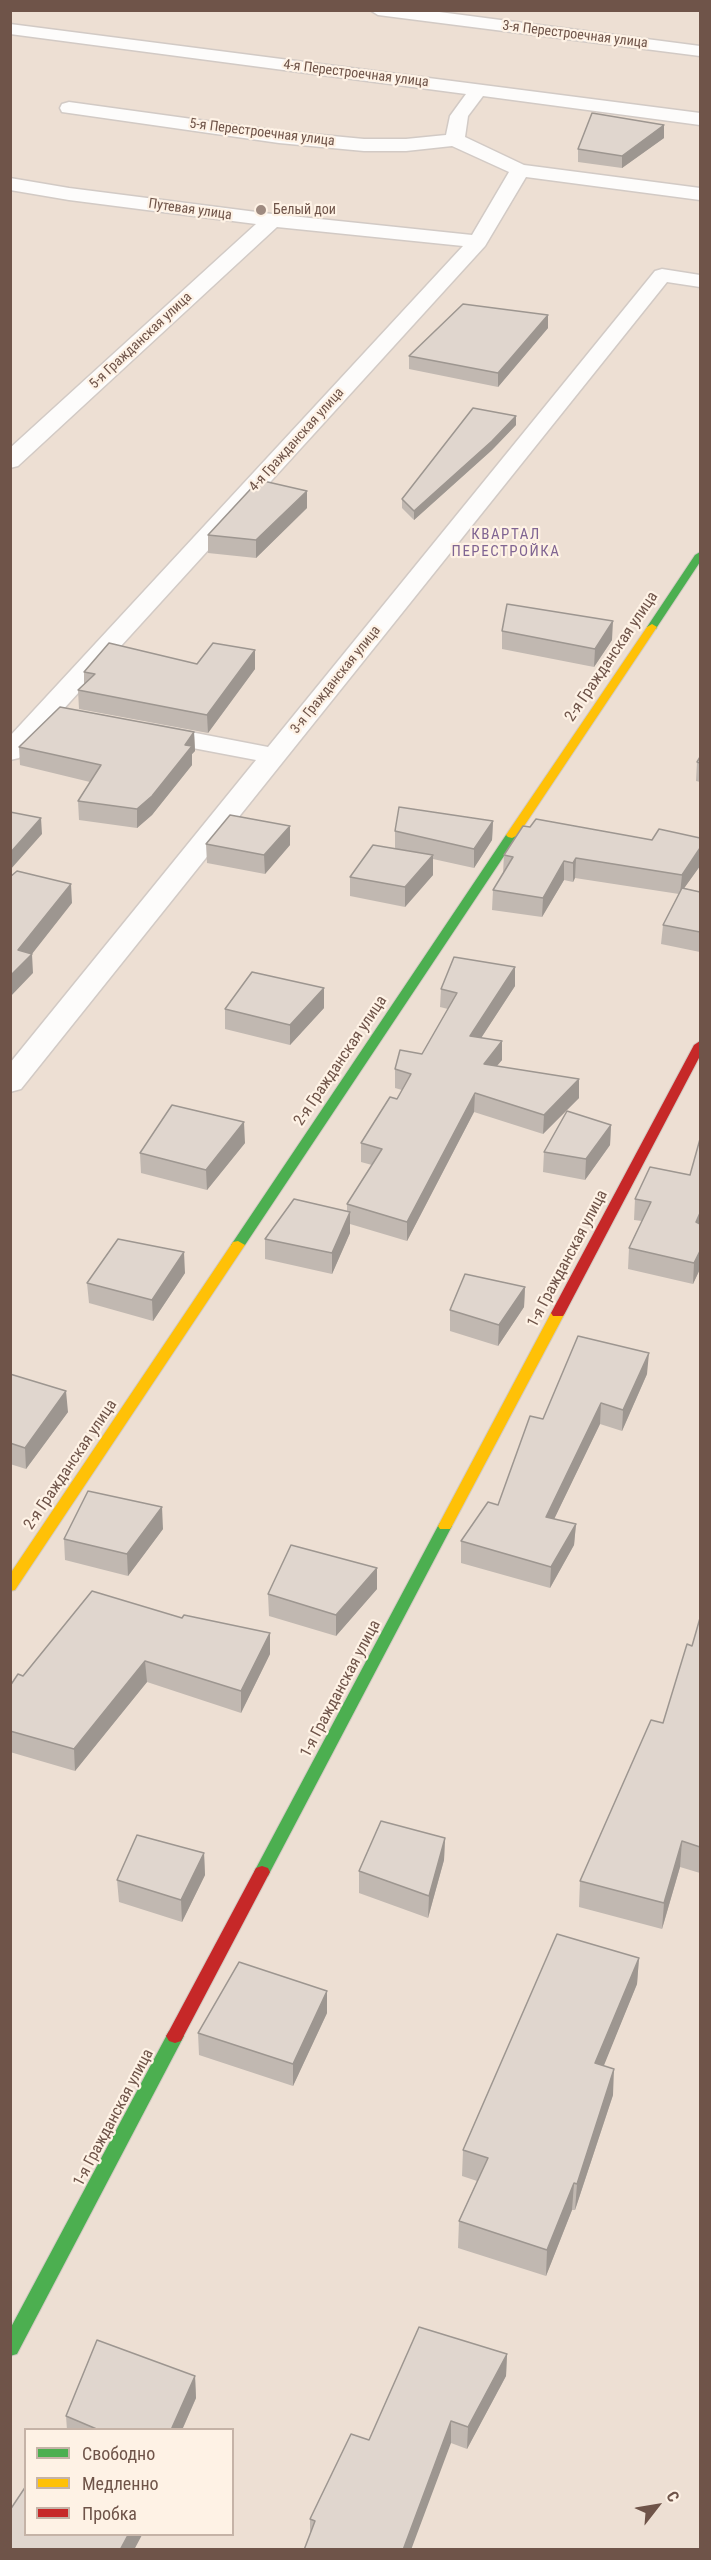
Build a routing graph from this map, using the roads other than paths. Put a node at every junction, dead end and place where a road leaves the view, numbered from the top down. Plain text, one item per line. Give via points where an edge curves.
1 (378, 10) edge
2 (10, 29) edge
3 (700, 51) edge
4 (478, 90) junction
5 (69, 108) dead end
6 (700, 119) edge
7 (455, 140) junction
8 (520, 170) junction
9 (10, 184) edge
10 (700, 194) edge
11 (272, 220) junction
12 (478, 242) junction
13 (700, 281) edge
14 (10, 461) edge
15 (700, 555) edge
16 (127, 728) edge
17 (10, 752) edge
18 (275, 756) junction
19 (700, 1045) edge
20 (10, 1083) edge
21 (10, 1586) edge
22 (10, 2348) edge

1 - 3 street, 3-я Перестроечная улица
2 - 4 street, 4-я Перестроечная улица
4 - 6 street, 4-я Перестроечная улица
4 - 7 street via 459,117
5 - 7 street, 5-я Перестроечная улица via 364,145
7 - 8 street
8 - 10 street
8 - 12 street, 4-я Гражданская улица
9 - 11 street, Путевая улица
11 - 12 street, Путевая улица
11 - 14 street, 5-я Гражданская улица
12 - 17 street, 4-я Гражданская улица via 59,715
13 - 18 street, 3-я Гражданская улица via 662,275
15 - 21 street, 2-я Гражданская улица
16 - 18 street
18 - 20 street, 3-я Гражданская улица
19 - 22 street, 1-я Гражданская улица

